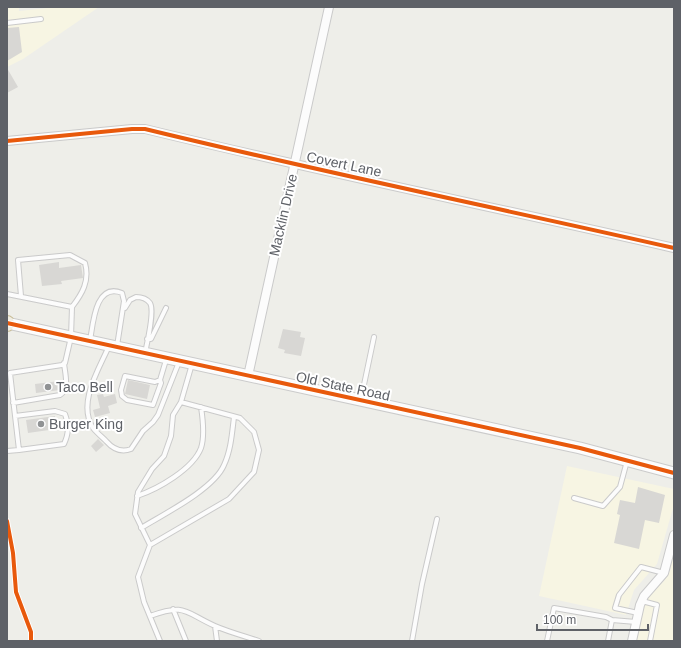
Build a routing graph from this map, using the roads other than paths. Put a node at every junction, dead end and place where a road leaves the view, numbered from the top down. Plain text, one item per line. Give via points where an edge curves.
1 (329, 7) edge
2 (41, 19) dead end
3 (7, 23) edge
4 (7, 142) edge
5 (294, 165) junction
6 (674, 248) edge
7 (7, 294) edge
8 (21, 296) junction
9 (72, 307) junction
10 (166, 308) dead end
11 (123, 312) junction
12 (7, 323) edge
13 (71, 337) junction
14 (374, 337) dead end
15 (147, 339) junction
16 (90, 341) junction
17 (113, 346) junction
18 (145, 353) junction
19 (167, 358) junction
20 (179, 361) junction
21 (64, 363) junction
22 (192, 364) junction
23 (248, 376) junction
24 (160, 380) junction
25 (360, 401) junction
26 (181, 402) junction
27 (13, 403) junction
28 (201, 407) junction
29 (15, 416) junction
30 (234, 417) junction
31 (18, 450) junction
32 (7, 451) edge
33 (627, 461) junction
34 (674, 473) edge
35 (137, 496) junction
36 (574, 498) dead end
37 (437, 519) dead end
38 (141, 528) junction
39 (674, 535) edge
40 (150, 545) junction
41 (664, 573) junction
42 (642, 601) junction
43 (172, 609) junction
44 (150, 616) junction
45 (637, 617) junction
46 (612, 620) junction
47 (215, 626) junction
48 (160, 641) edge
49 (186, 641) edge
50 (217, 641) edge
51 (259, 641) edge
52 (412, 641) edge
53 (547, 641) edge
54 (608, 641) edge
55 (632, 641) edge
56 (650, 641) edge

1 - 5 street, Macklin Drive
2 - 3 lane
4 - 5 street, Covert Lane via 145,129
5 - 6 street, Covert Lane
5 - 23 street, Macklin Drive
7 - 8 lane
8 - 9 lane
8 - 9 lane via 18,260 70,254 86,263 88,275 82,292
9 - 13 lane
10 - 15 lane via 151,339
11 - 15 lane via 133,298 140,297 148,301 152,308
11 - 16 lane via 122,294 116,291 104,294 98,305
11 - 17 lane
12 - 13 street, Old State Road
13 - 16 street, Old State Road
13 - 21 lane
14 - 25 lane
15 - 18 lane
16 - 17 street, Old State Road
17 - 18 street, Old State Road
17 - 20 lane via 89,396 88,410 94,428 111,447 121,451 131,449 143,430 158,415
18 - 19 street, Old State Road
19 - 20 street, Old State Road
19 - 24 lane
20 - 22 street, Old State Road
21 - 27 lane via 64,392 60,395
21 - 27 lane via 10,373
22 - 23 street, Old State Road
22 - 26 lane
23 - 25 street, Old State Road
24 - 24 lane via 155,382 125,376 122,396 127,400 152,405
25 - 33 street, Old State Road via 580,448
26 - 28 lane
26 - 35 lane via 173,414 171,436 164,456 152,469
27 - 29 lane
28 - 30 lane
28 - 35 lane via 201,447 194,460 174,477
29 - 31 lane
29 - 31 lane via 55,411 65,414 67,420 68,434 64,444
30 - 38 lane via 230,449 224,466 215,479 181,504
30 - 40 lane via 240,418 254,432 259,450 254,472 229,499
31 - 32 lane
33 - 34 street, Old State Road
33 - 36 lane via 620,487 603,506
35 - 38 lane via 135,514
37 - 52 lane
38 - 40 lane
39 - 41 street
40 - 44 lane via 138,576
41 - 42 street
41 - 45 lane via 641,567 619,594 615,608
42 - 45 street
42 - 56 lane via 658,605
43 - 44 lane
43 - 47 lane via 186,610
43 - 49 lane
44 - 48 lane
45 - 46 lane
45 - 55 street
46 - 53 lane via 606,616 554,608
46 - 54 lane
47 - 50 lane
47 - 51 lane

